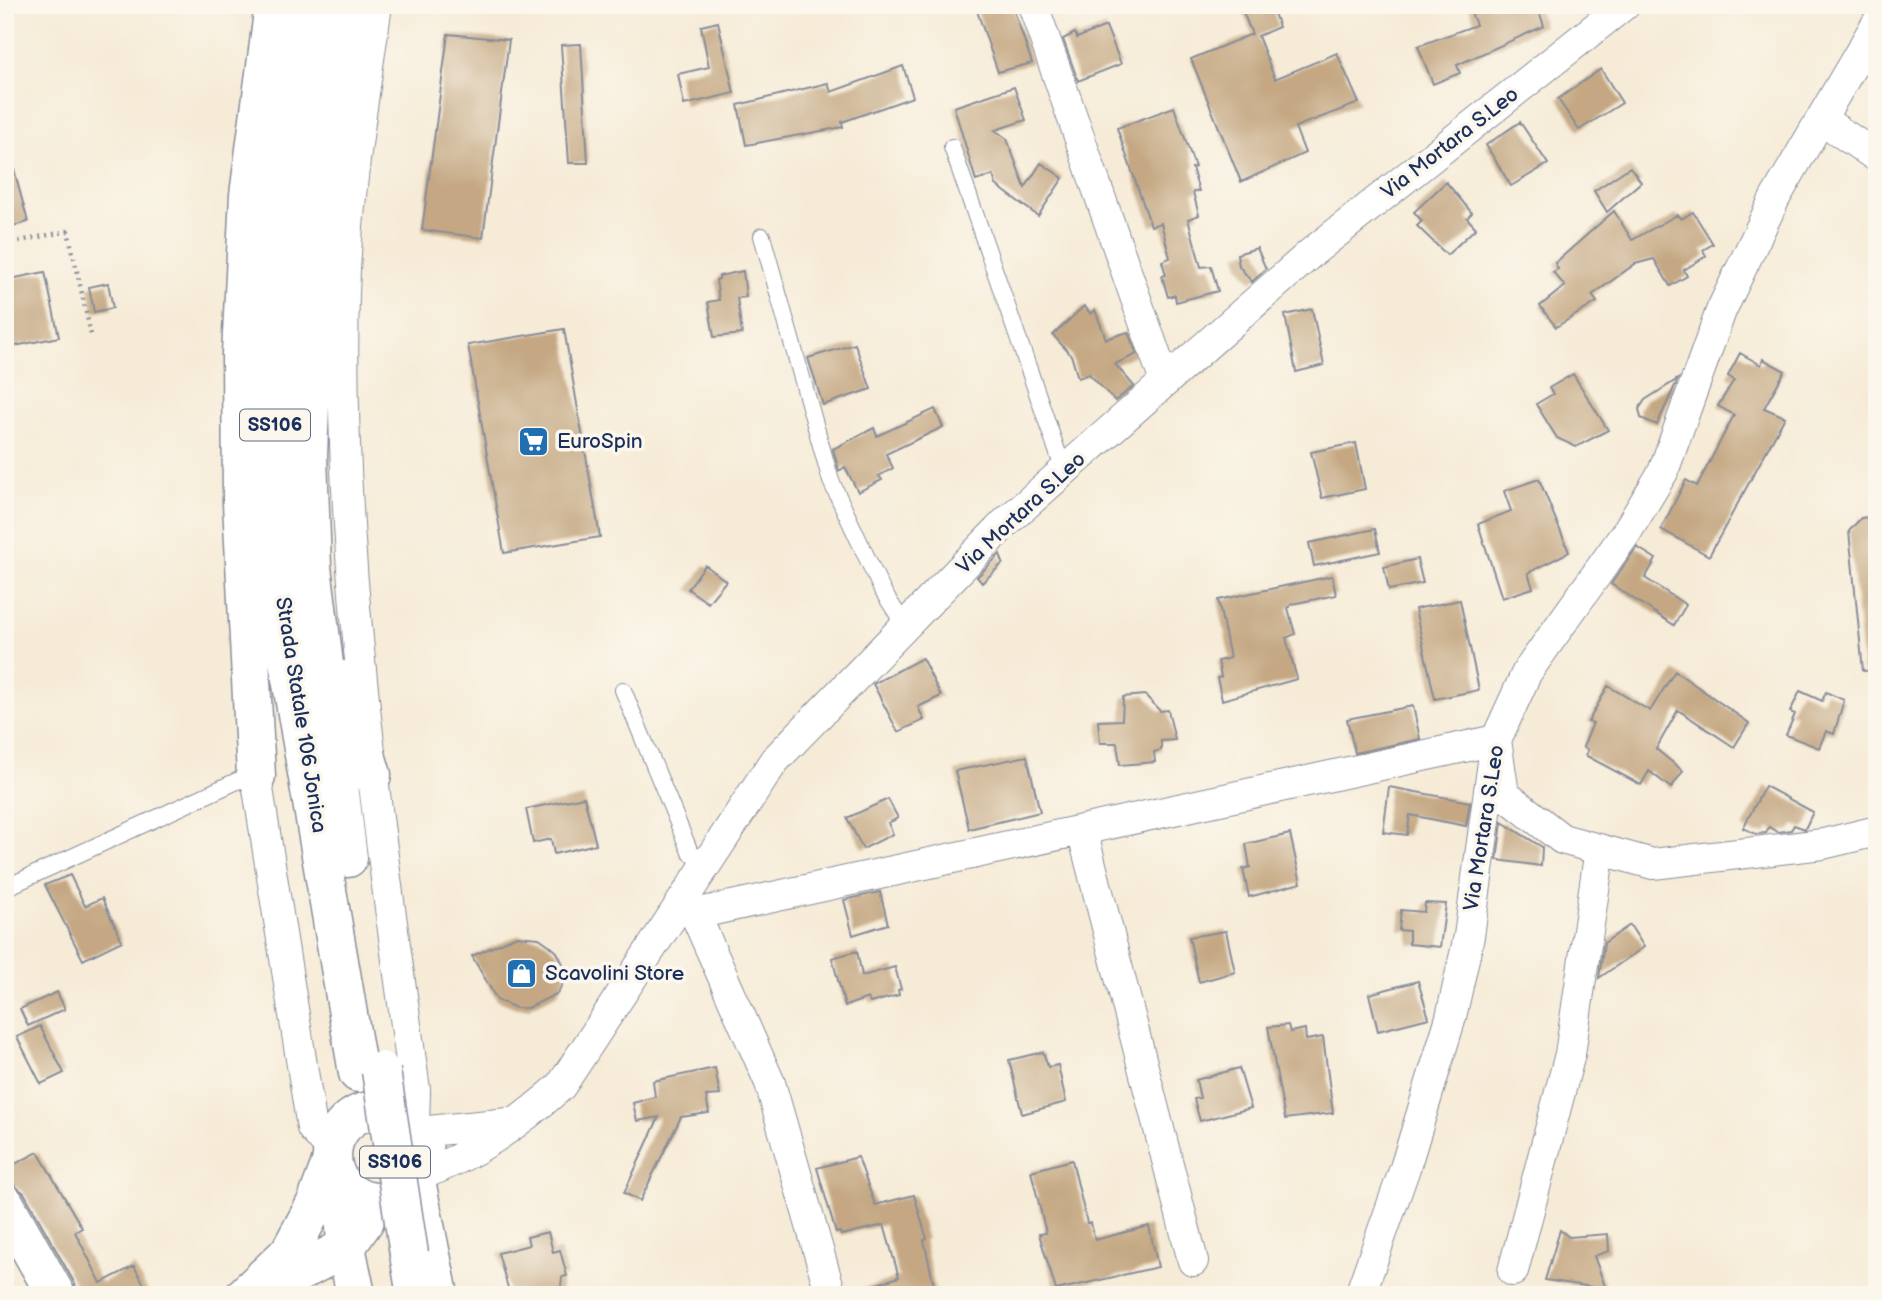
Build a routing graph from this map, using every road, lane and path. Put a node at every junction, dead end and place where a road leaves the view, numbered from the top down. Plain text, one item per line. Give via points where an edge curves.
1 (274, 5) edge
2 (310, 5) edge
3 (347, 5) edge
4 (377, 5) edge
5 (1033, 5) edge
6 (1624, 5) edge
7 (1597, 15) edge
8 (1877, 23) edge
9 (1821, 119) junction
10 (952, 147) dead end
11 (1877, 157) edge
12 (762, 236) dead end
13 (5, 244) edge
14 (92, 339) dead end
15 (1165, 382) junction
16 (1064, 471) junction
17 (312, 566) junction
18 (905, 626) junction
19 (623, 690) dead end
20 (1496, 740) junction
21 (372, 775) junction
22 (256, 776) junction
23 (1082, 830) junction
24 (1877, 831) edge
25 (1600, 849) junction
26 (707, 864) junction
27 (5, 888) edge
28 (688, 909) junction
29 (370, 1072) junction
30 (523, 1120) junction
31 (416, 1130) junction
32 (336, 1165) junction
33 (418, 1178) junction
34 (377, 1202) junction
35 (5, 1204) edge
36 (346, 1247) junction
37 (399, 1254) junction
38 (1193, 1261) dead end
39 (1513, 1272) dead end
40 (56, 1295) edge
41 (245, 1295) edge
42 (256, 1295) edge
43 (356, 1295) edge
44 (395, 1295) edge
45 (416, 1295) edge
46 (439, 1295) edge
47 (831, 1295) edge
48 (1360, 1295) edge

1 - 22 main road via 249,195 241,354 242,503
2 - 29 main road, Strada Statale 106 Jonica / SS106 via 283,193 274,454 283,631
3 - 17 main road, Strada Statale 106 Jonica / SS106 via 329,102 317,210 308,456
4 - 21 street via 350,205 344,292 352,566
5 - 15 street
6 - 7 street, Via Mortara S.Leo
7 - 15 street, Via Mortara S.Leo via 1311,253
8 - 9 street, Via Mortara S.Leo
9 - 11 street
9 - 20 street, Via Mortara S.Leo via 1775,198 1721,311 1663,472 1626,533 1527,672
10 - 16 lane
12 - 18 lane via 831,481 882,590
13 - 14 path via 68,231
15 - 16 street, Via Mortara S.Leo
16 - 18 street, Via Mortara S.Leo via 1005,523
17 - 21 main road
17 - 29 main road, Strada Statale 106 Jonica / SS106
18 - 26 street, Via Mortara S.Leo via 774,761
19 - 26 lane via 690,852
20 - 23 street
20 - 25 street via 1504,794 1562,839
20 - 48 street, Via Mortara S.Leo via 1469,936 1451,1017
21 - 31 street via 415,1090
22 - 27 lane
22 - 32 street via 312,1128
23 - 28 street
23 - 38 street
24 - 25 street via 1823,844 1653,864
25 - 39 street via 1570,1054
26 - 28 street, Via Mortara S.Leo
28 - 30 street, Via Mortara S.Leo via 561,1086
28 - 47 street via 769,1083
29 - 37 main road, Strada Statale 106 Jonica / SS106
30 - 31 street via 455,1131
30 - 33 street, Via Mortara S.Leo via 456,1162
31 - 32 main road via 407,1119 387,1110 365,1112 339,1131
31 - 33 main road via 424,1153
32 - 34 main road via 364,1200
32 - 36 main road
32 - 41 main road via 289,1253
33 - 34 main road via 395,1198
33 - 46 main road
34 - 36 main road
35 - 40 main road
36 - 42 main road
36 - 43 main road
37 - 44 main road, Strada Statale 106 Jonica / SS106
37 - 45 main road, Strada Statale 106 Jonica / SS106

